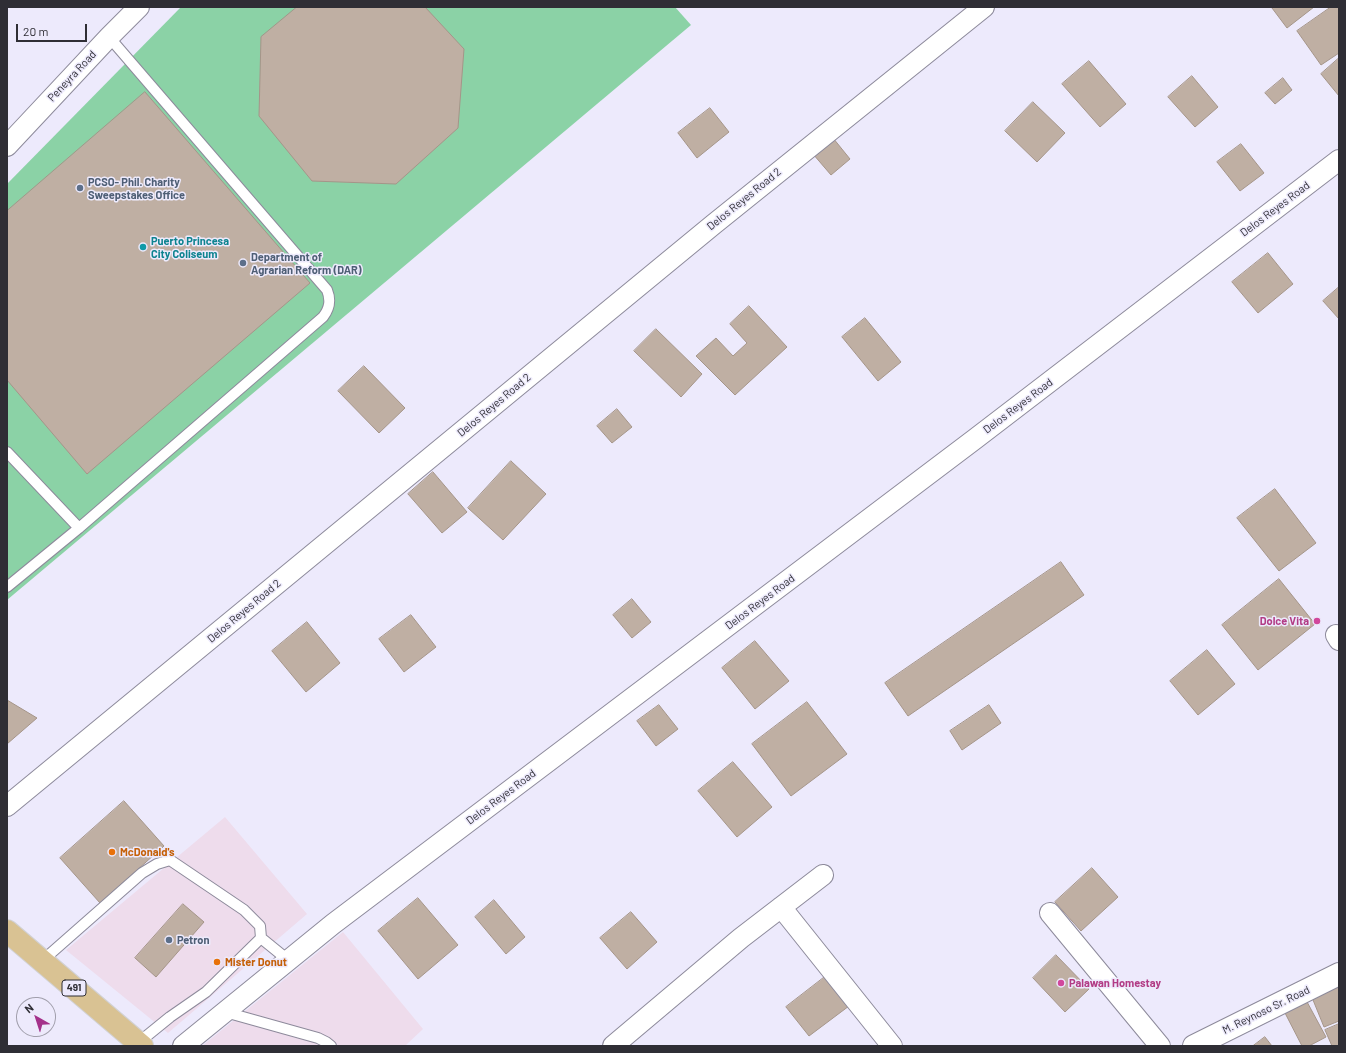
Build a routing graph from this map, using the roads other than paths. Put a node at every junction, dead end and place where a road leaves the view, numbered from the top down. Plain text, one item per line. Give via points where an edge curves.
1 (139, 7) edge
2 (984, 7) edge
3 (109, 37) junction
4 (7, 146) edge
5 (1339, 160) edge
6 (7, 452) edge
7 (79, 528) junction
8 (7, 587) edge
9 (7, 806) edge
10 (823, 875) dead end
11 (782, 907) junction
12 (1050, 913) dead end
13 (7, 931) edge
14 (261, 938) junction
15 (288, 960) junction
16 (42, 961) junction
17 (1339, 974) edge
18 (225, 1012) junction
19 (140, 1044) edge
20 (183, 1046) edge
21 (330, 1046) edge
22 (613, 1046) edge
23 (892, 1046) edge
24 (1160, 1046) edge
25 (1194, 1046) edge

1 - 3 street, Peneyra Road
2 - 9 street, Delos Reyes Road 2 via 714,224
3 - 4 street, Peneyra Road
3 - 7 lane via 327,290 331,298 323,317
5 - 15 street, Delos Reyes Road
6 - 7 lane
7 - 8 lane
10 - 11 street
11 - 22 street via 741,938
11 - 23 street
12 - 24 street
13 - 16 main road, 491
14 - 15 lane
14 - 16 lane via 260,926 244,910 170,860 142,872
14 - 19 lane via 206,992
15 - 18 street, Delos Reyes Road
16 - 19 main road, 491
17 - 25 street, M. Reynoso Sr. Road
18 - 20 street, Delos Reyes Road
18 - 21 lane via 318,1038

